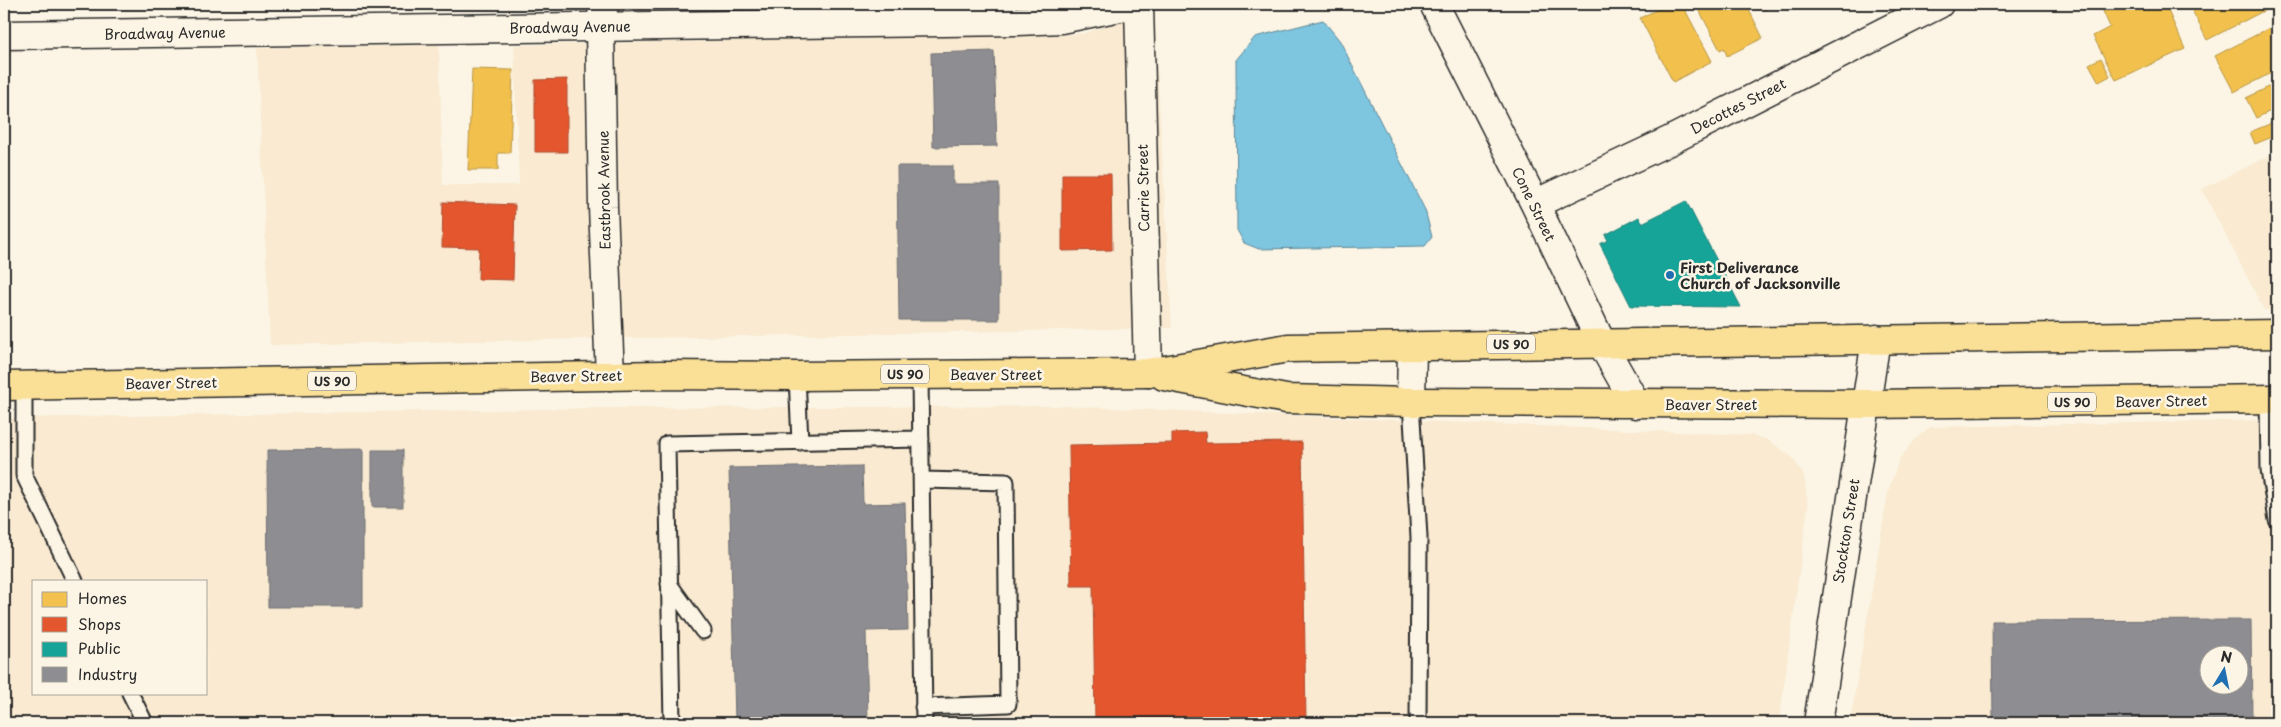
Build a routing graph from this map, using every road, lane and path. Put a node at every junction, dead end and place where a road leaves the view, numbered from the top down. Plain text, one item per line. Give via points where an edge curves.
1 (1137, 4) edge
2 (1434, 4) edge
3 (1939, 4) edge
4 (602, 15) edge
5 (4, 35) edge
6 (1534, 204) junction
7 (2277, 334) edge
8 (1876, 339) junction
9 (1601, 342) junction
10 (1412, 346) junction
11 (1148, 373) junction
12 (920, 374) junction
13 (610, 376) junction
14 (797, 376) junction
15 (14, 386) edge
16 (2272, 399) edge
17 (1411, 402) junction
18 (1636, 404) junction
19 (1866, 404) junction
20 (921, 438) junction
21 (800, 442) junction
22 (922, 480) junction
23 (2277, 520) edge
24 (75, 580) edge
25 (669, 584) junction
26 (702, 631) dead end
27 (130, 694) edge
28 (924, 707) junction
29 (145, 723) edge
30 (672, 723) edge
31 (924, 723) edge
32 (1418, 723) edge
33 (1818, 723) edge

1 - 4 street, Broadway Avenue via 1061,19 1018,21
1 - 11 street, Carrie Street
2 - 6 street, Cone Street
3 - 6 street, Decottes Street via 1671,140
4 - 5 street, Broadway Avenue
4 - 13 street, Eastbrook Avenue via 603,207
6 - 9 street, Cone Street
7 - 8 main road, Beaver Street / US 90
8 - 9 main road, Beaver Street / US 90
8 - 19 street, Stockton Street
9 - 10 main road, Beaver Street / US 90
9 - 18 street, Cone Street
10 - 11 main road, Beaver Street / US 90 via 1288,348
10 - 17 street
11 - 12 main road, Beaver Street / US 90
11 - 17 main road, Beaver Street / US 90 via 1286,399
12 - 14 main road, Beaver Street / US 90
12 - 20 lane
13 - 14 main road, Beaver Street / US 90
13 - 15 main road, Beaver Street / US 90
14 - 21 lane
15 - 24 lane via 24,475
16 - 19 main road, Beaver Street / US 90
16 - 23 lane via 2269,470
17 - 18 main road, Beaver Street / US 90
17 - 32 lane via 1419,537
18 - 19 main road, Beaver Street / US 90
19 - 33 street, Stockton Street
20 - 21 lane
20 - 22 lane
21 - 25 lane via 667,444
22 - 28 lane
22 - 28 lane via 1006,482 1008,685 1008,704
25 - 26 lane
25 - 30 lane
27 - 29 lane
28 - 31 lane

